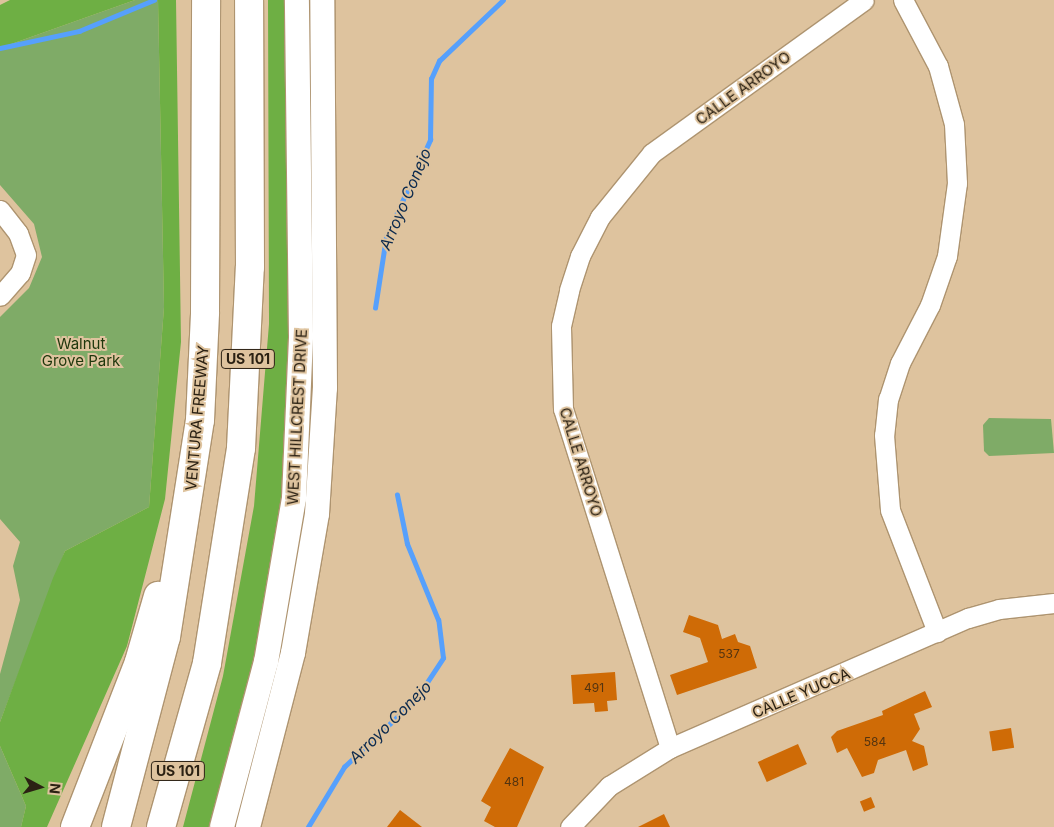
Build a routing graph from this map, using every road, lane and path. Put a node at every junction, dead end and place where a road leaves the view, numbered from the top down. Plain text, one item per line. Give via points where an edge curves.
1 (206, 0) edge
2 (249, 0) edge
3 (297, 0) edge
4 (322, 0) edge
5 (864, 0) edge
6 (903, 0) edge
7 (0, 210) edge
8 (0, 296) edge
9 (205, 312) junction
10 (1054, 603) edge
11 (937, 632) junction
12 (195, 714) junction
13 (670, 748) junction
14 (75, 827) edge
15 (116, 827) edge
16 (161, 827) edge
17 (172, 827) edge
18 (222, 827) edge
19 (248, 827) edge
20 (570, 827) edge

1 - 9 highway, VENTURA FREEWAY / US 101
2 - 12 highway, US 101 via 247,370 232,521
3 - 18 main road, WEST HILLCREST DRIVE via 301,336 294,498 266,662
4 - 19 main road, WEST HILLCREST DRIVE via 325,388 317,514 293,653
5 - 13 street, CALLE ARROYO via 652,153 600,217 580,256 569,290 561,326 564,409
6 - 11 street via 938,66 954,124 957,183 947,256 930,305 900,363 888,399 884,435 890,510
7 - 8 street via 18,233 26,256 20,273
9 - 14 highway via 190,356 168,550 154,611 106,754
9 - 15 highway, VENTURA FREEWAY / US 101 via 200,420 182,558 143,736
10 - 11 street, CALLE YUCCA via 998,609
11 - 13 street, CALLE YUCCA
12 - 16 highway, US 101
12 - 17 highway
13 - 20 street, CALLE YUCCA via 609,786

